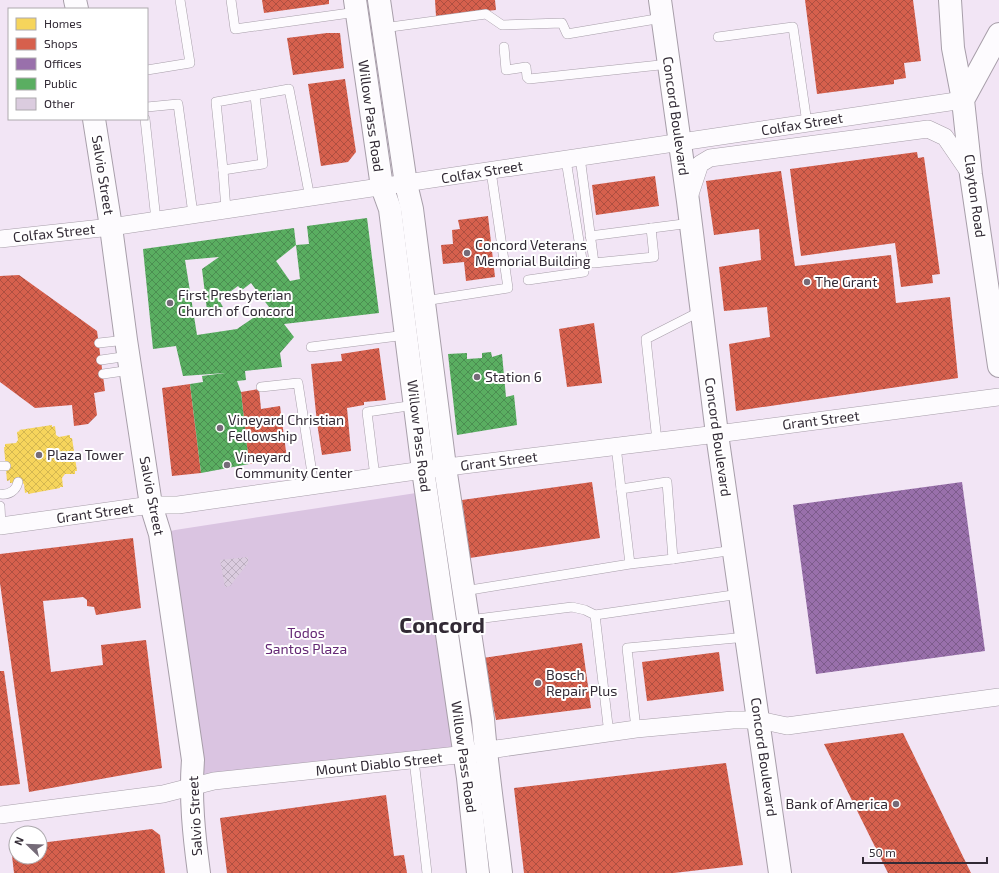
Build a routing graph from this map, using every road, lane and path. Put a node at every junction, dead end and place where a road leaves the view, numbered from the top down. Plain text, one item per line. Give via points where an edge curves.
1 (180, 0) edge
2 (231, 0) edge
3 (378, 0) edge
4 (950, 0) edge
5 (356, 6) edge
6 (661, 9) edge
7 (382, 28) junction
8 (999, 34) edge
9 (718, 37) dead end
10 (504, 47) dead end
11 (668, 64) junction
12 (148, 70) edge
13 (255, 96) junction
14 (963, 100) junction
15 (148, 107) edge
16 (94, 120) edge
17 (145, 120) edge
18 (807, 123) junction
19 (680, 142) junction
20 (573, 159) junction
21 (223, 170) junction
22 (491, 171) junction
23 (971, 175) junction
24 (406, 184) junction
25 (382, 187) junction
26 (310, 198) junction
27 (688, 201) junction
28 (226, 210) junction
29 (192, 214) junction
30 (156, 220) junction
31 (690, 223) junction
32 (111, 227) junction
33 (651, 228) junction
34 (590, 236) junction
35 (0, 239) edge
36 (528, 280) dead end
37 (424, 301) junction
38 (702, 310) junction
39 (406, 336) junction
40 (99, 344) dead end
41 (311, 347) dead end
42 (129, 355) junction
43 (101, 360) dead end
44 (999, 366) edge
45 (103, 374) dead end
46 (261, 387) dead end
47 (999, 397) edge
48 (414, 405) junction
49 (718, 434) junction
50 (657, 441) junction
51 (616, 446) junction
52 (445, 467) junction
53 (423, 470) junction
54 (375, 477) junction
55 (18, 482) dead end
56 (314, 486) junction
57 (621, 489) junction
58 (0, 494) edge
59 (151, 505) junction
60 (0, 506) edge
61 (0, 526) edge
62 (734, 550) junction
63 (673, 559) junction
64 (630, 564) junction
65 (464, 591) junction
66 (740, 594) junction
67 (595, 615) junction
68 (469, 620) junction
69 (747, 636) junction
70 (999, 697) edge
71 (759, 720) junction
72 (636, 730) junction
73 (609, 734) junction
74 (486, 752) junction
75 (464, 755) junction
76 (414, 760) junction
77 (191, 787) junction
78 (0, 815) edge
79 (199, 873) edge
80 (427, 873) edge
81 (478, 873) edge
82 (501, 873) edge
83 (780, 873) edge

1 - 12 lane via 190,63
2 - 5 lane via 235,29
3 - 7 main road, Willow Pass Road
4 - 14 main road, Clayton Road via 953,48
5 - 25 main road, Willow Pass Road
6 - 7 lane via 567,34 562,23 502,25 486,14
6 - 11 main road, Concord Boulevard
7 - 24 main road, Willow Pass Road
8 - 14 main road
9 - 18 lane via 793,27
10 - 11 lane via 506,70 526,68 529,80
11 - 19 main road, Concord Boulevard
13 - 21 lane via 216,102
13 - 21 lane via 263,164
13 - 26 lane via 290,89
14 - 18 street, Colfax Street
14 - 23 main road, Clayton Road
15 - 29 lane via 178,104
16 - 32 main road, Salvio Street
17 - 30 lane
18 - 19 street, Colfax Street
19 - 20 street, Colfax Street
19 - 27 main road, Concord Boulevard
20 - 22 street, Colfax Street
20 - 34 lane
20 - 36 lane via 584,272
21 - 28 lane
22 - 24 street, Colfax Street
22 - 37 lane via 508,288
23 - 27 street, Colfax Street via 944,137 928,129 710,158 700,164
23 - 44 main road, Clayton Road
24 - 25 street, Colfax Street
24 - 37 main road, Willow Pass Road via 412,209
25 - 26 street, Colfax Street
25 - 39 main road, Willow Pass Road via 390,209
26 - 28 street, Colfax Street
27 - 31 main road, Concord Boulevard
28 - 29 street, Colfax Street
29 - 30 street, Colfax Street
30 - 32 street, Colfax Street
31 - 33 lane
31 - 38 main road, Concord Boulevard
32 - 35 street, Colfax Street
32 - 42 main road, Salvio Street
33 - 34 lane
33 - 34 lane via 654,256 594,263
37 - 52 main road, Willow Pass Road
38 - 49 main road, Concord Boulevard
38 - 50 lane via 646,339
39 - 41 lane
39 - 48 main road, Willow Pass Road
40 - 42 lane
42 - 43 lane
42 - 45 lane
42 - 59 main road, Salvio Street
46 - 56 lane via 298,383
47 - 49 street, Grant Street
48 - 53 main road, Willow Pass Road
48 - 54 lane via 367,412
49 - 50 street, Grant Street
49 - 62 main road, Concord Boulevard
50 - 51 street, Grant Street
51 - 52 street, Grant Street
51 - 57 lane
52 - 53 street, Grant Street
52 - 65 main road, Willow Pass Road
53 - 54 street, Grant Street
53 - 75 main road, Willow Pass Road
54 - 56 street, Grant Street
55 - 58 lane via 12,492
56 - 59 street, Grant Street via 178,505
57 - 63 lane via 667,482
57 - 64 lane
59 - 61 street, Grant Street
59 - 77 main road, Salvio Street via 160,534 191,746
60 - 61 lane
62 - 63 lane
62 - 66 main road, Concord Boulevard
63 - 64 lane
64 - 65 lane
65 - 68 main road, Willow Pass Road
66 - 67 lane
66 - 69 main road, Concord Boulevard
67 - 68 lane via 572,607
67 - 73 lane
68 - 74 main road, Willow Pass Road via 484,719
69 - 71 main road, Concord Boulevard
69 - 72 lane via 627,648
70 - 71 street, Mount Diablo Street via 786,726
71 - 72 street, Mount Diablo Street via 733,720
71 - 83 main road, Concord Boulevard
72 - 73 street, Mount Diablo Street
73 - 74 street, Mount Diablo Street
74 - 75 street, Mount Diablo Street
74 - 82 main road, Willow Pass Road
75 - 76 street, Mount Diablo Street
75 - 81 main road, Willow Pass Road
76 - 77 street, Mount Diablo Street via 214,781
76 - 80 lane
77 - 78 street, Mount Diablo Street via 163,794
77 - 79 main road, Salvio Street

